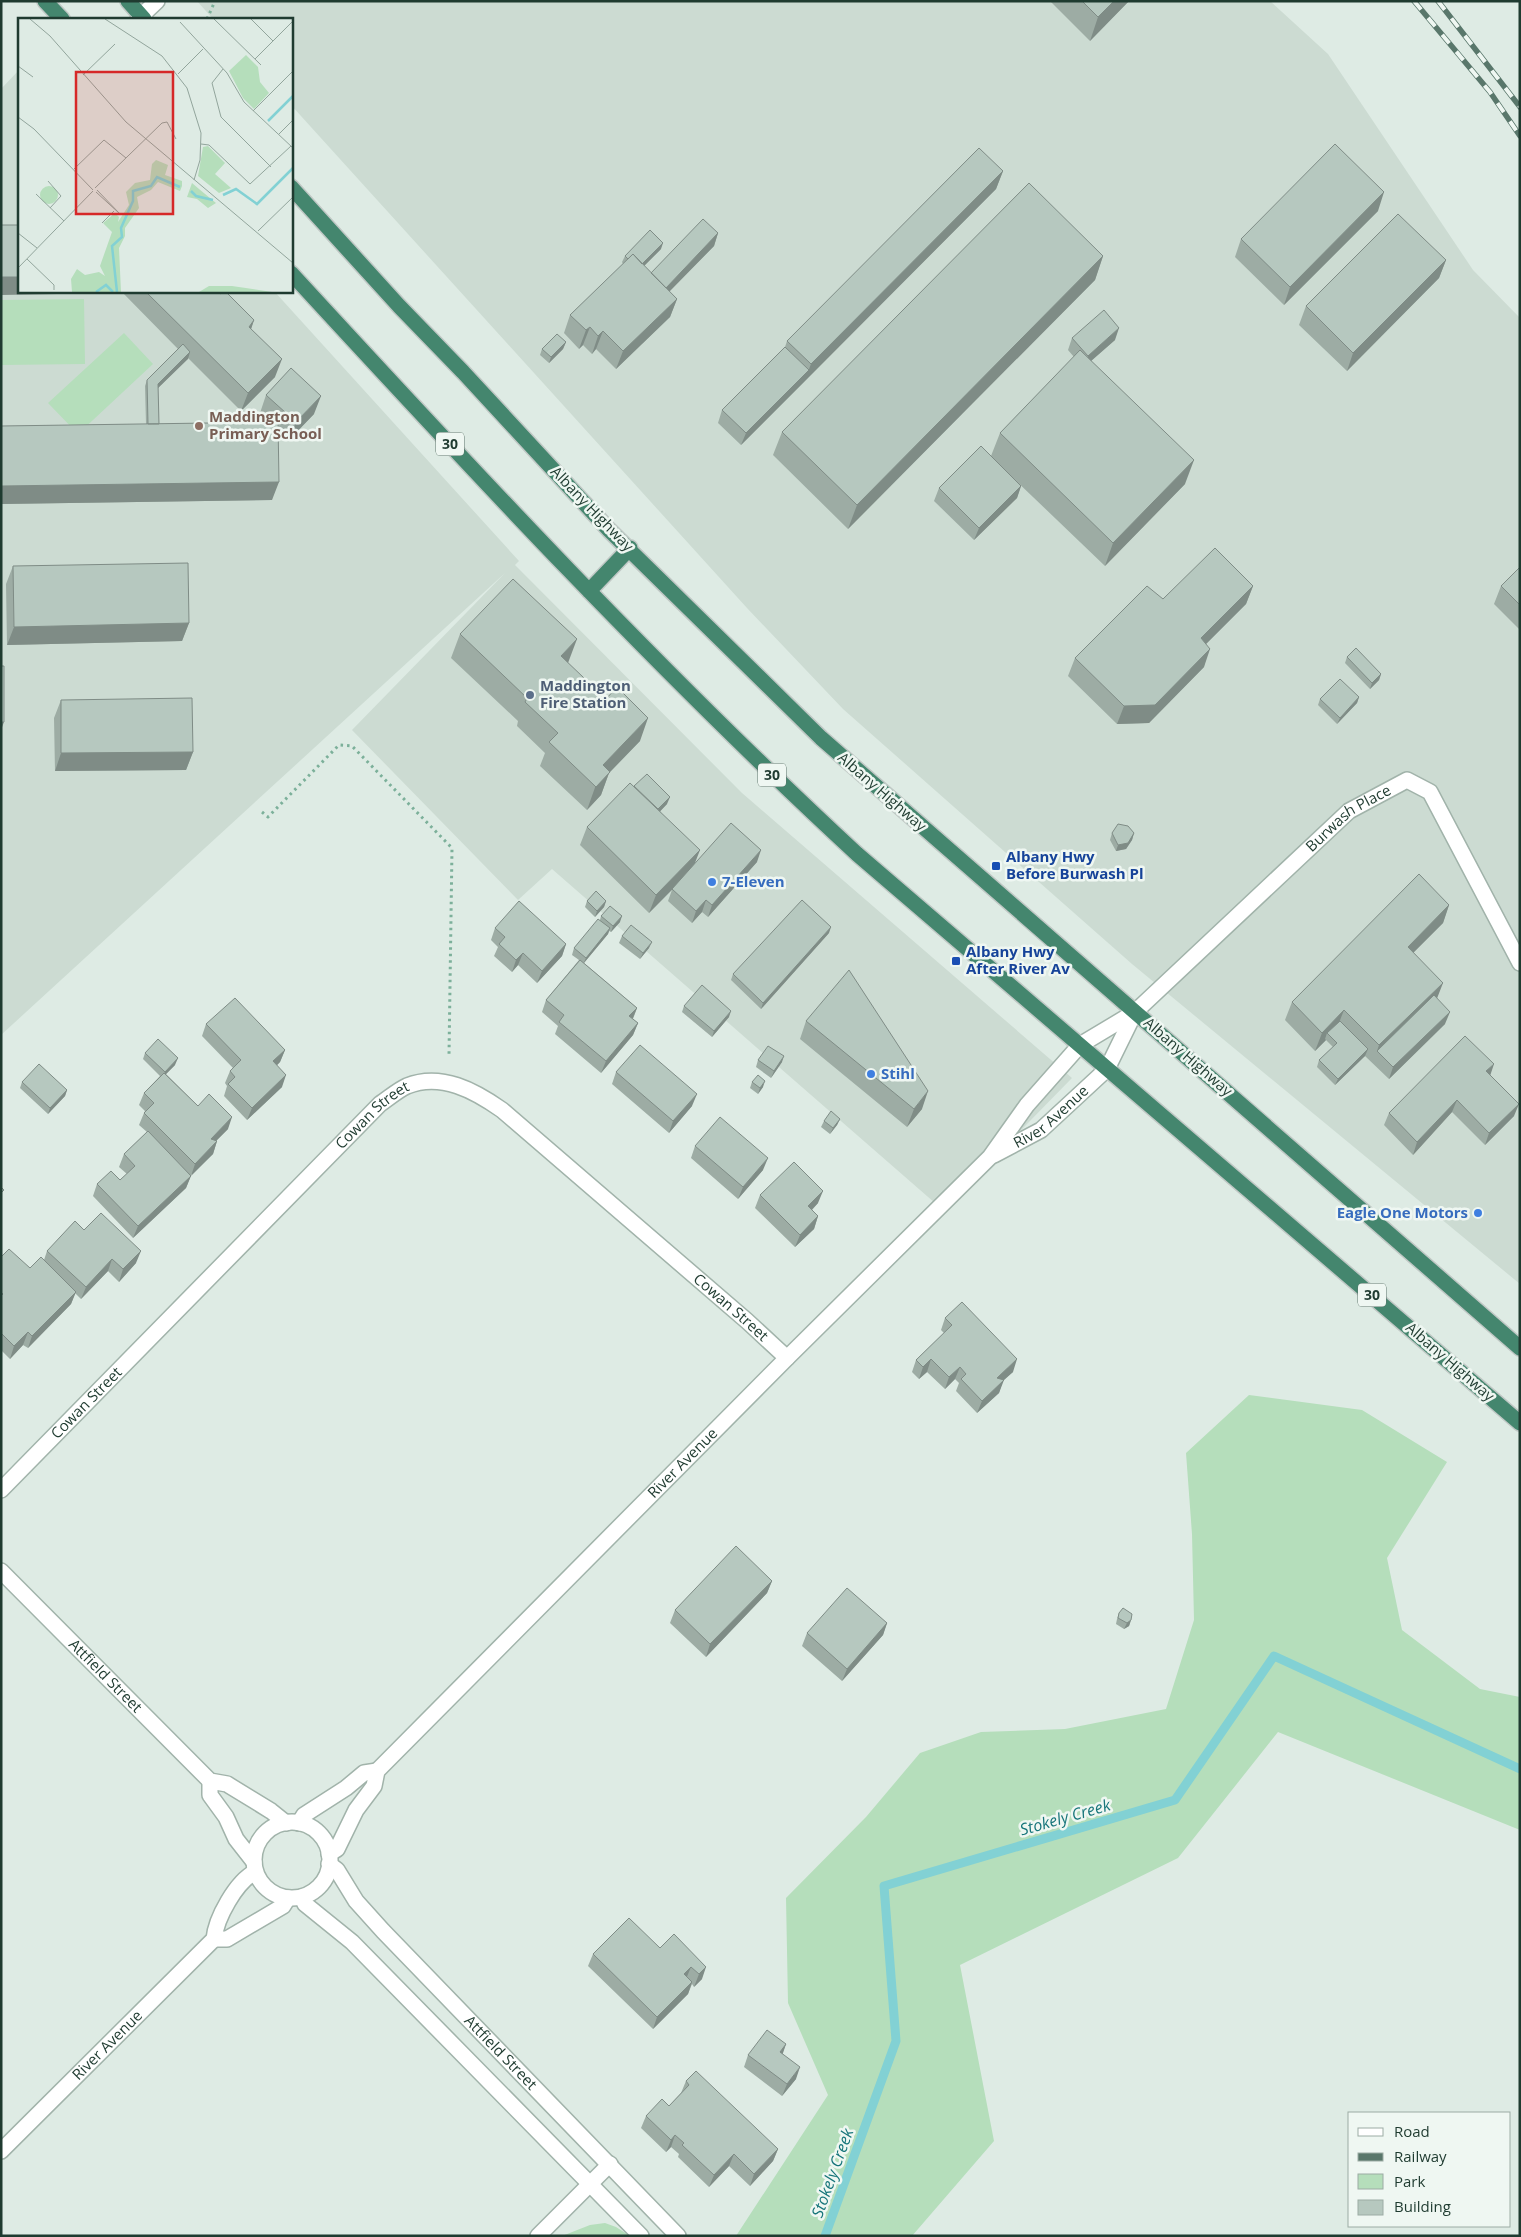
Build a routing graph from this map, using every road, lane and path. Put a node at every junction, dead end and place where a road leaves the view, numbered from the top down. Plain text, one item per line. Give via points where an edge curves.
1 (45, 1) edge
2 (128, 1) edge
3 (157, 1) edge
4 (214, 1) edge
5 (61, 18) edge
6 (141, 18) edge
7 (206, 18) edge
8 (292, 188) edge
9 (292, 274) edge
10 (630, 548) junction
11 (589, 591) junction
12 (262, 812) dead end
13 (1520, 963) edge
14 (1136, 1012) junction
15 (1080, 1045) junction
16 (449, 1055) dead end
17 (1107, 1070) junction
18 (990, 1157) junction
19 (1520, 1348) edge
20 (787, 1358) junction
21 (1520, 1422) edge
22 (1, 1490) edge
23 (1, 1571) edge
24 (377, 1771) junction
25 (210, 1781) junction
26 (293, 1823) junction
27 (329, 1859) junction
28 (254, 1867) junction
29 (295, 1898) junction
30 (214, 1938) junction
31 (1, 2152) edge
32 (610, 2164) junction
33 (589, 2184) junction
34 (538, 2236) edge
35 (640, 2236) edge
36 (678, 2236) edge

1 - 5 highway
2 - 6 highway
3 - 6 street
4 - 7 path
8 - 10 highway, Albany Highway via 609,530
9 - 11 highway, Albany Highway / 30
10 - 11 highway
10 - 14 highway, Albany Highway via 820,738
11 - 15 highway, Albany Highway / 30 via 728,733 856,854
12 - 16 path via 268,818 339,745 352,746 452,848
13 - 14 street, Burwash Place via 1430,792 1407,780 1349,811
14 - 15 street, River Avenue
14 - 17 street
14 - 19 highway, Albany Highway
15 - 17 highway, Albany Highway / 30
15 - 18 street, River Avenue via 1027,1105
17 - 18 street, River Avenue via 1041,1130
17 - 21 highway, Albany Highway / 30
18 - 20 street, River Avenue
20 - 22 street, Cowan Street via 502,1110 457,1084 428,1082 407,1086 380,1104
20 - 24 street, River Avenue
23 - 25 street, Attfield Street
24 - 26 street, River Avenue via 364,1773
24 - 27 street, River Avenue via 374,1786 356,1810
25 - 26 street, Attfield Street via 227,1784
25 - 28 street, Attfield Street via 210,1795
26 - 27 street via 319,1834 326,1843
26 - 28 street via 266,1832 259,1840
27 - 29 street via 326,1876 320,1885 312,1892
27 - 32 street, Attfield Street via 356,1900 383,1931
28 - 29 street via 268,1890 278,1896
28 - 30 street, River Avenue via 215,1925
29 - 30 street via 227,1940
29 - 33 street, Attfield Street via 352,1942
30 - 31 street, River Avenue
32 - 33 street
32 - 36 street, Attfield Street
33 - 34 street
33 - 35 street, Attfield Street

